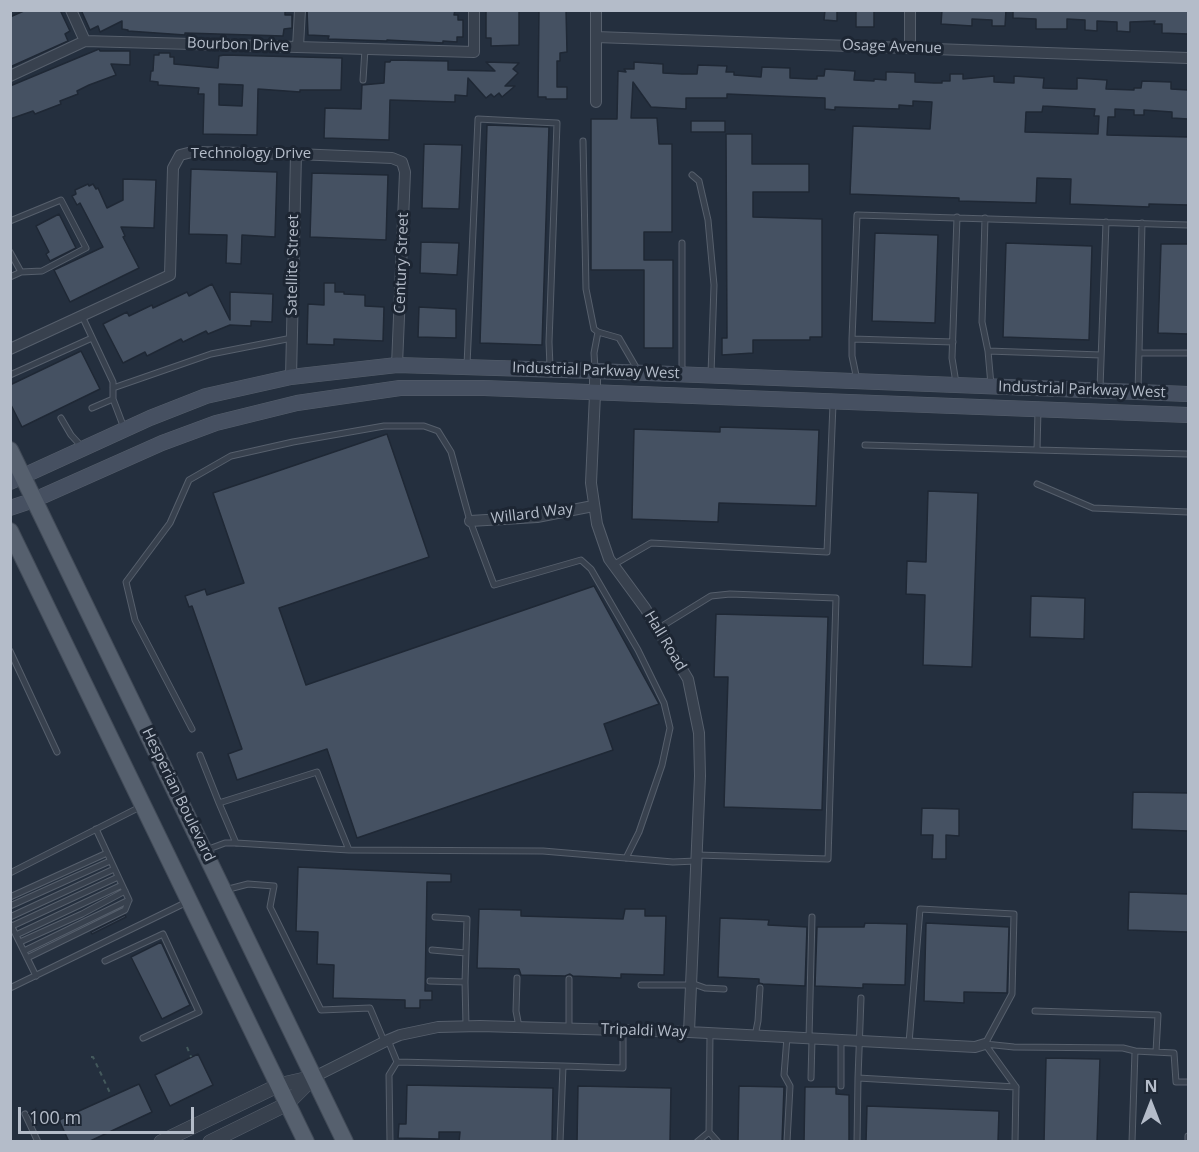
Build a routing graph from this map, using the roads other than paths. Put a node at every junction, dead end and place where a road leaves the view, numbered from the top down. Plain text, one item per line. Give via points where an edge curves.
1 (70, 10) edge
2 (300, 10) edge
3 (474, 10) edge
4 (596, 10) edge
5 (910, 10) edge
6 (596, 37) junction
7 (85, 41) junction
8 (298, 47) junction
9 (910, 48) junction
10 (364, 49) junction
11 (1188, 58) edge
12 (10, 76) edge
13 (363, 80) dead end
14 (596, 102) dead end
15 (583, 141) dead end
16 (296, 154) junction
17 (402, 162) joint
18 (692, 175) dead end
19 (957, 217) junction
20 (985, 218) junction
21 (10, 221) edge
22 (1106, 222) junction
23 (1142, 224) junction
24 (1188, 225) edge
25 (682, 243) dead end
26 (10, 252) edge
27 (21, 272) junction
28 (10, 277) edge
29 (81, 316) junction
30 (598, 332) junction
31 (92, 338) junction
32 (291, 338) junction
33 (852, 339) junction
34 (953, 342) junction
35 (10, 349) edge
36 (988, 351) junction
37 (1139, 353) junction
38 (1188, 353) edge
39 (1101, 355) junction
40 (398, 365) junction
41 (467, 366) junction
42 (550, 369) junction
43 (595, 371) junction
44 (639, 373) junction
45 (10, 375) edge
46 (682, 375) junction
47 (711, 376) junction
48 (291, 377) junction
49 (857, 381) junction
50 (956, 385) junction
51 (992, 387) junction
52 (113, 388) junction
53 (1042, 389) junction
54 (1100, 390) junction
55 (1138, 392) junction
56 (595, 394) junction
57 (1188, 394) edge
58 (112, 399) junction
59 (833, 401) junction
60 (92, 408) dead end
61 (1040, 409) junction
62 (1188, 415) edge
63 (61, 418) dead end
64 (125, 430) junction
65 (865, 445) dead end
66 (83, 449) junction
67 (10, 450) edge
68 (1037, 450) junction
69 (1188, 454) edge
70 (17, 479) edge
71 (1036, 484) dead end
72 (34, 500) junction
73 (593, 506) junction
74 (10, 508) edge
75 (1188, 512) edge
76 (470, 521) junction
77 (10, 531) edge
78 (10, 552) edge
79 (613, 565) junction
80 (28, 568) junction
81 (659, 628) junction
82 (10, 651) edge
83 (192, 729) dead end
84 (57, 752) dead end
85 (200, 755) dead end
86 (219, 803) junction
87 (144, 805) junction
88 (96, 829) junction
89 (236, 843) junction
90 (349, 850) junction
91 (205, 851) junction
92 (107, 853) junction
93 (626, 858) junction
94 (696, 858) junction
95 (110, 861) junction
96 (114, 869) junction
97 (10, 873) edge
98 (118, 877) junction
99 (123, 888) junction
100 (224, 890) junction
101 (10, 897) edge
102 (129, 900) junction
103 (190, 900) junction
104 (10, 906) edge
105 (10, 917) edge
106 (435, 917) dead end
107 (812, 918) dead end
108 (11, 925) edge
109 (16, 935) junction
110 (20, 942) junction
111 (432, 950) dead end
112 (24, 951) junction
113 (466, 953) junction
114 (27, 958) junction
115 (105, 961) dead end
116 (36, 976) junction
117 (517, 978) dead end
118 (569, 979) dead end
119 (430, 981) dead end
120 (465, 982) junction
121 (691, 984) junction
122 (641, 985) dead end
123 (10, 988) edge
124 (760, 988) dead end
125 (724, 989) dead end
126 (861, 998) dead end
127 (1035, 1011) dead end
128 (466, 1026) junction
129 (519, 1027) junction
130 (569, 1029) junction
131 (624, 1030) junction
132 (688, 1032) junction
133 (710, 1033) junction
134 (755, 1036) junction
135 (787, 1037) junction
136 (143, 1038) dead end
137 (811, 1038) junction
138 (386, 1040) junction
139 (841, 1040) junction
140 (860, 1041) junction
141 (909, 1043) junction
142 (985, 1044) junction
143 (1135, 1052) junction
144 (1156, 1052) junction
145 (397, 1062) junction
146 (563, 1066) junction
147 (314, 1077) junction
148 (811, 1078) dead end
149 (858, 1078) junction
150 (1188, 1082) edge
151 (279, 1085) junction
152 (841, 1086) dead end
153 (1016, 1087) junction
154 (288, 1104) junction
155 (25, 1114) dead end
156 (709, 1132) junction
157 (1188, 1136) edge
158 (38, 1142) edge
159 (161, 1142) edge
160 (210, 1142) edge
161 (306, 1142) edge
162 (345, 1142) edge
163 (390, 1142) edge
164 (560, 1142) edge
165 (697, 1142) edge
166 (718, 1142) edge
167 (788, 1142) edge
168 (857, 1142) edge
169 (1015, 1142) edge
170 (1132, 1142) edge
171 (1188, 1142) edge

1 - 7 street
2 - 8 street
3 - 10 street, Bourbon Drive via 474,52
4 - 6 street
5 - 9 street
6 - 9 street, Osage Avenue
6 - 14 street
7 - 8 street, Bourbon Drive
7 - 12 street, Bourbon Drive
8 - 10 street, Bourbon Drive
9 - 11 street, Osage Avenue
10 - 13 lane
15 - 30 lane via 586,289 594,329
16 - 17 street, Technology Drive via 392,158
16 - 29 street, Technology Drive via 180,155 173,168 170,275
16 - 32 street, Satellite Street
17 - 40 street, Century Street via 405,172
18 - 47 lane via 699,182 708,220 714,285
19 - 20 lane
19 - 33 lane via 857,215
19 - 34 lane
20 - 22 lane
20 - 36 lane via 982,322
21 - 27 lane via 62,200 86,248 42,270
22 - 23 lane
22 - 39 lane
23 - 24 lane
23 - 37 lane
25 - 46 lane
26 - 27 lane
27 - 28 lane
29 - 31 lane
29 - 35 street, Technology Drive
30 - 43 lane
30 - 44 lane via 618,338
31 - 45 lane
31 - 52 lane
32 - 48 street, Satellite Street
32 - 52 lane via 211,354
33 - 34 lane
33 - 49 lane
34 - 50 lane
36 - 39 lane
36 - 51 lane
37 - 38 lane
37 - 55 lane
39 - 54 lane
40 - 41 main road, Industrial Parkway West
40 - 48 main road, Industrial Parkway West
41 - 42 main road, Industrial Parkway West
41 - 42 lane via 478,119 557,123
42 - 43 main road, Industrial Parkway West
43 - 44 main road, Industrial Parkway West
43 - 56 street, Hall Road
44 - 46 main road, Industrial Parkway West
46 - 47 main road, Industrial Parkway West
47 - 49 main road, Industrial Parkway West
48 - 64 main road, Industrial Parkway West via 206,396
49 - 50 main road, Industrial Parkway West
50 - 51 main road, Industrial Parkway West
51 - 53 main road, Industrial Parkway West
52 - 58 lane
53 - 54 main road, Industrial Parkway West
53 - 61 main road
54 - 55 main road, Industrial Parkway West
55 - 57 main road, Industrial Parkway West
56 - 59 main road, Industrial Parkway West
56 - 72 main road, Industrial Parkway West via 400,388 297,403 216,423
56 - 73 street, Hall Road
58 - 60 lane
58 - 64 lane
59 - 61 main road, Industrial Parkway West
59 - 79 lane via 827,552 651,543
61 - 62 main road, Industrial Parkway West
61 - 68 lane
63 - 66 lane
64 - 66 main road, Industrial Parkway West
65 - 68 lane
66 - 70 main road, Industrial Parkway West
67 - 70 main road, Hesperian Boulevard
68 - 69 lane
70 - 72 main road, Hesperian Boulevard
71 - 75 lane via 1093,508
72 - 74 main road, Industrial Parkway West
72 - 91 main road, Hesperian Boulevard
73 - 76 street, Willard Way via 537,517
73 - 79 street, Hall Road
76 - 83 lane via 451,452 438,431 424,426 384,426 231,456 189,480 170,523 126,582 135,620
76 - 93 lane via 494,585 581,560 591,569 664,703 670,728 662,765
77 - 80 main road
78 - 80 main road
79 - 81 street, Hall Road
80 - 87 main road
81 - 94 street, Hall Road via 688,679 699,733
81 - 94 lane via 711,596 836,598 828,860
82 - 84 lane
85 - 86 lane
86 - 89 lane
86 - 90 lane via 316,772
87 - 88 lane
87 - 103 main road
88 - 92 lane
88 - 97 lane
89 - 90 lane
89 - 91 lane
90 - 93 lane via 543,851
91 - 100 main road, Hesperian Boulevard
92 - 95 lane
92 - 101 lane
93 - 94 lane via 673,862
94 - 121 street, Hall Road
95 - 96 lane
95 - 104 lane
96 - 98 lane
96 - 105 lane
98 - 99 lane
98 - 108 lane
99 - 102 lane
99 - 109 lane
99 - 110 lane via 82,914
100 - 138 lane via 248,884 274,886 270,907 321,1010 370,1008
100 - 147 main road, Hesperian Boulevard
102 - 112 lane
102 - 114 lane via 125,910
103 - 116 lane
103 - 151 main road
106 - 113 lane via 467,919
107 - 137 lane
108 - 109 lane
109 - 110 lane
110 - 112 lane
111 - 113 lane
112 - 114 lane
113 - 120 lane
114 - 116 lane
115 - 136 lane via 163,934 199,1012
116 - 123 lane
117 - 129 lane
118 - 130 lane
119 - 120 lane
120 - 128 lane
121 - 122 lane
121 - 125 lane
121 - 132 street, Hall Road
124 - 134 lane
126 - 140 lane
127 - 144 lane via 1158,1015
128 - 129 street, Tripaldi Way
128 - 138 street, Tripaldi Way via 438,1027
129 - 130 street, Tripaldi Way
130 - 131 street, Tripaldi Way
131 - 132 street, Tripaldi Way
131 - 146 lane via 623,1068
132 - 133 street, Tripaldi Way
133 - 134 street, Tripaldi Way
133 - 156 lane
134 - 135 street, Tripaldi Way
135 - 137 street, Tripaldi Way
135 - 167 lane via 784,1075 790,1086
137 - 139 street, Tripaldi Way
137 - 148 lane
138 - 145 lane
138 - 147 street, Tripaldi Way
139 - 140 street, Tripaldi Way
139 - 152 lane
140 - 141 street, Tripaldi Way
140 - 149 lane
141 - 142 street, Tripaldi Way via 975,1047
141 - 142 lane via 920,909 1014,914 1012,994
142 - 143 lane via 1123,1048
142 - 153 lane
143 - 144 lane
143 - 170 lane
144 - 150 lane via 1174,1053 1176,1082
145 - 146 lane
145 - 163 lane via 389,1075
146 - 164 lane
147 - 151 street
147 - 154 street
147 - 162 main road, Hesperian Boulevard
149 - 153 lane
149 - 168 lane
151 - 154 main road
151 - 159 street
153 - 169 lane
154 - 160 street
154 - 161 main road
155 - 158 lane
156 - 165 lane
156 - 166 lane
157 - 171 lane

